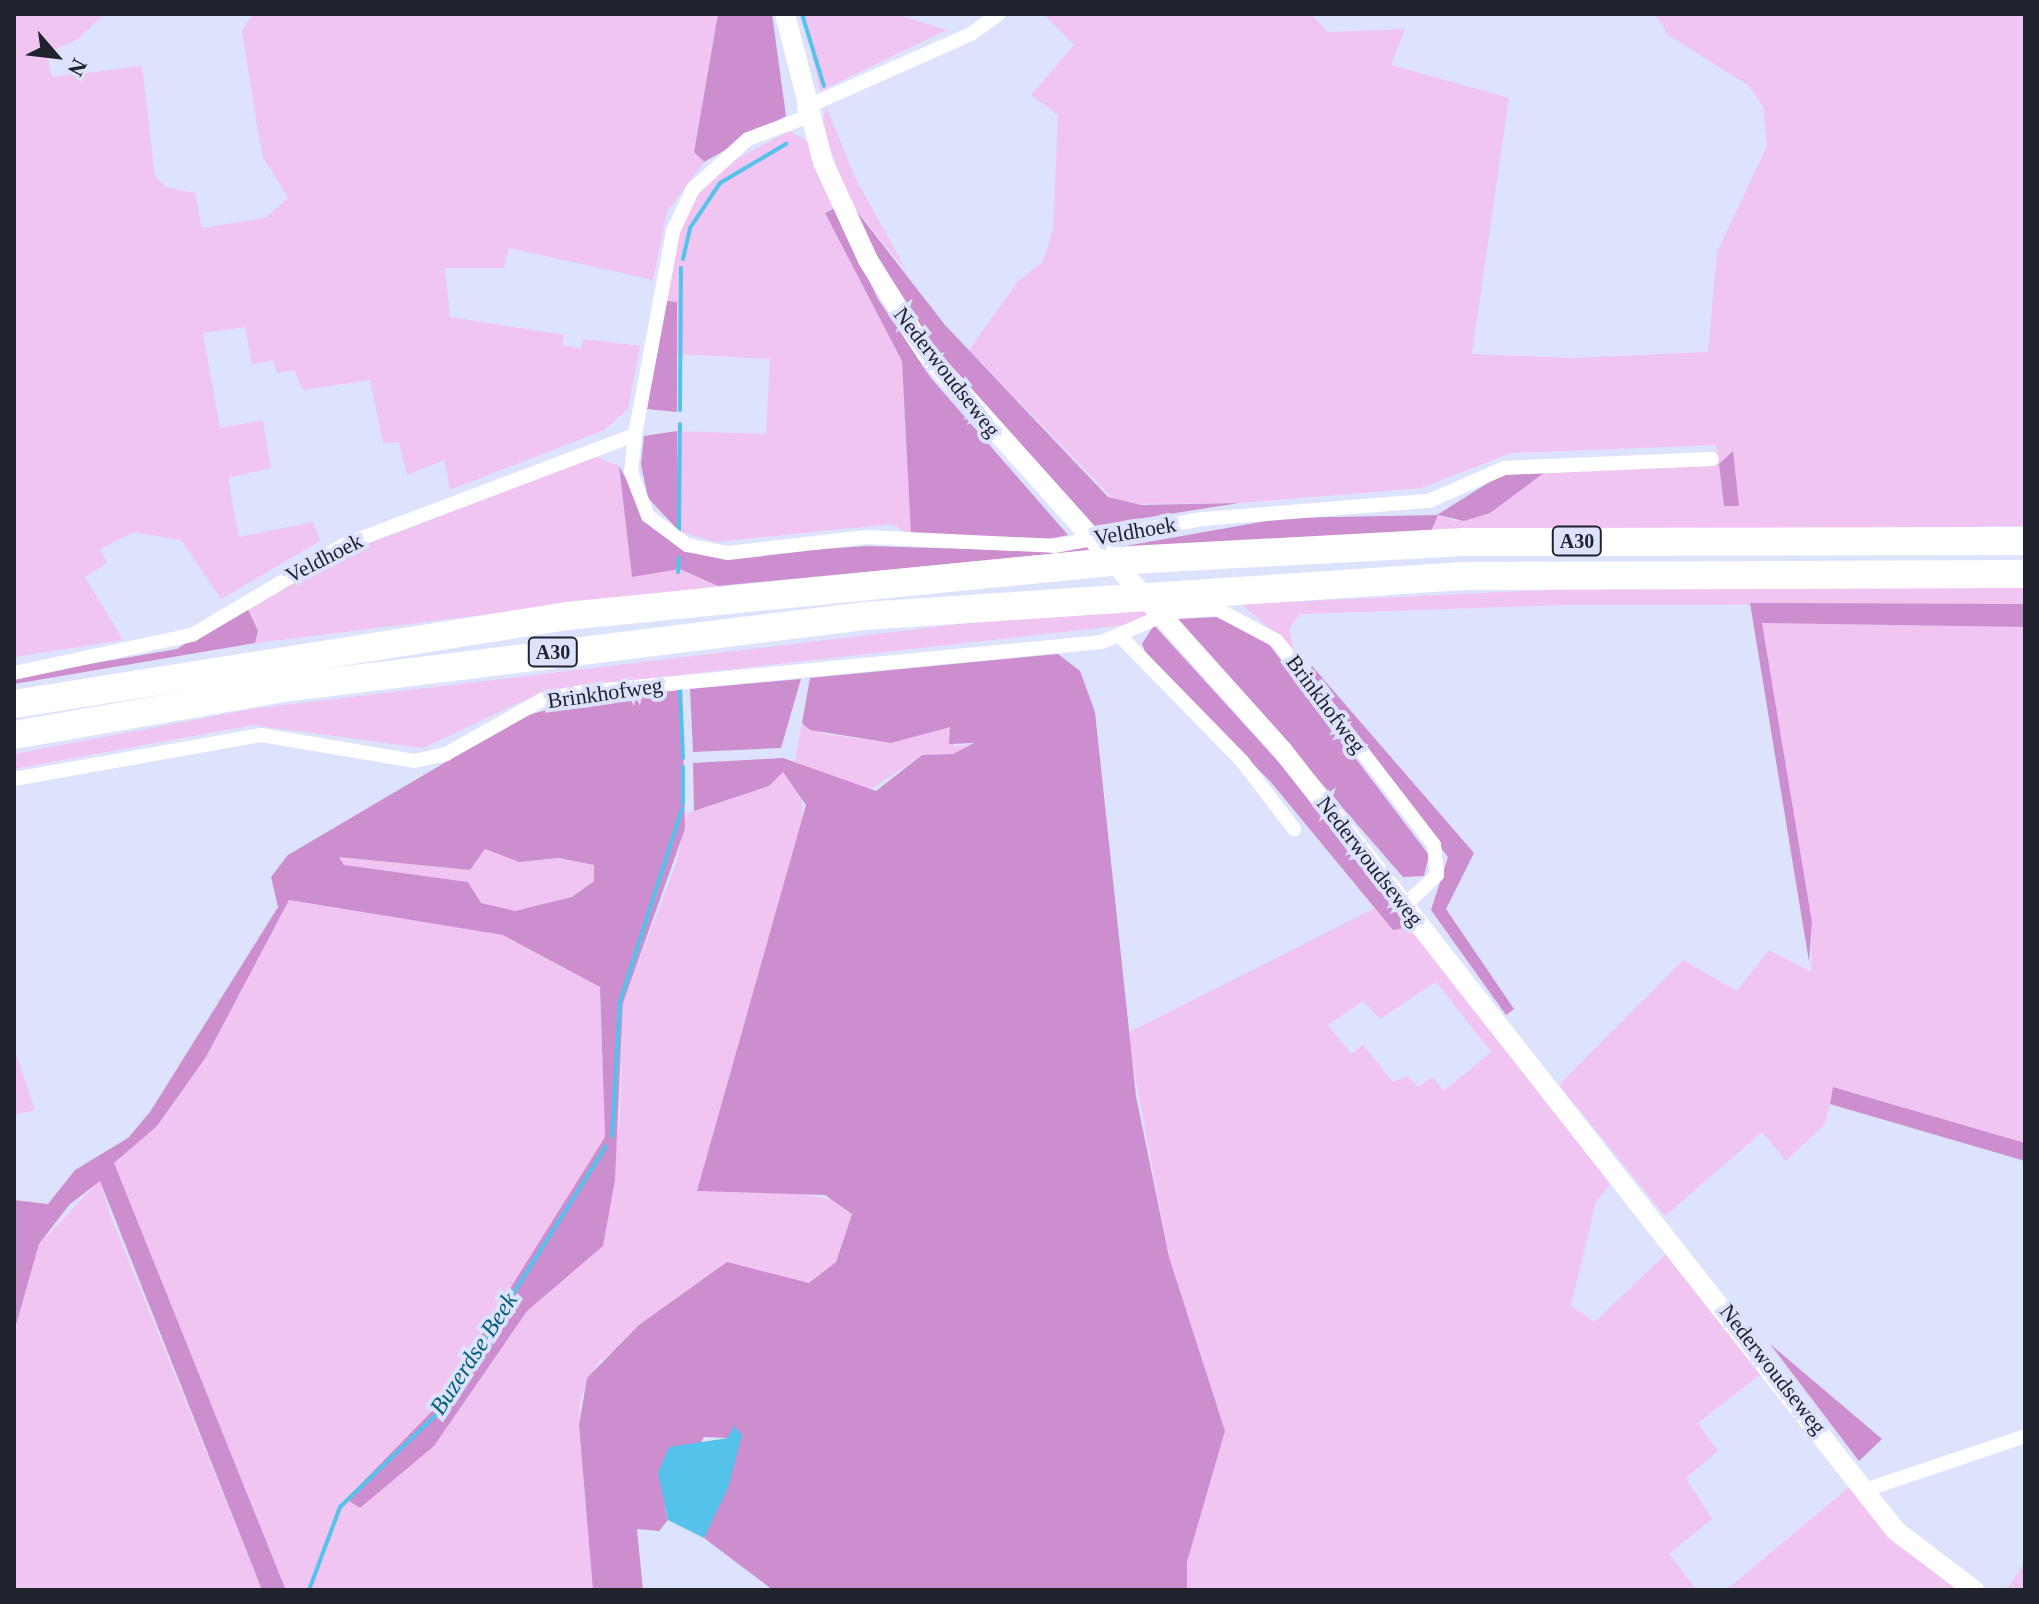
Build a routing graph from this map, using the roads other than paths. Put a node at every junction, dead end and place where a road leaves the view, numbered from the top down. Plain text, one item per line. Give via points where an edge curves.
1 (785, 14) edge
2 (999, 14) edge
3 (805, 112) junction
4 (635, 435) junction
5 (1712, 459) dead end
6 (2025, 541) edge
7 (2025, 574) edge
8 (1119, 635) junction
9 (14, 673) edge
10 (14, 704) edge
11 (14, 735) edge
12 (14, 779) edge
13 (1294, 829) dead end
14 (1405, 905) junction
15 (2025, 1436) edge
16 (1865, 1490) junction
17 (1974, 1590) edge

1 - 3 street, Nederwoudseweg
2 - 3 street via 971,34
3 - 4 street, Veldhoek via 727,153 688,198 673,231
3 - 14 street, Nederwoudseweg via 896,309 964,401 1282,750
4 - 5 street, Veldhoek via 631,472 648,516 687,545 728,553 866,537 1054,546 1203,519 1429,501 1504,468
4 - 9 street, Veldhoek via 346,544 192,635
6 - 10 highway, A30 via 1464,542 1130,560 567,616
7 - 11 highway, A30 via 1463,576 864,616 282,688
8 - 12 street, Brinkhofweg via 582,692 542,700 446,754 414,761 261,735
8 - 13 street via 1242,761
8 - 14 street, Brinkhofweg via 1200,608 1266,630 1438,853 1437,875
14 - 16 street, Nederwoudseweg via 1561,1112 1705,1280
15 - 16 street
16 - 17 street, Nederwoudseweg via 1923,1558

